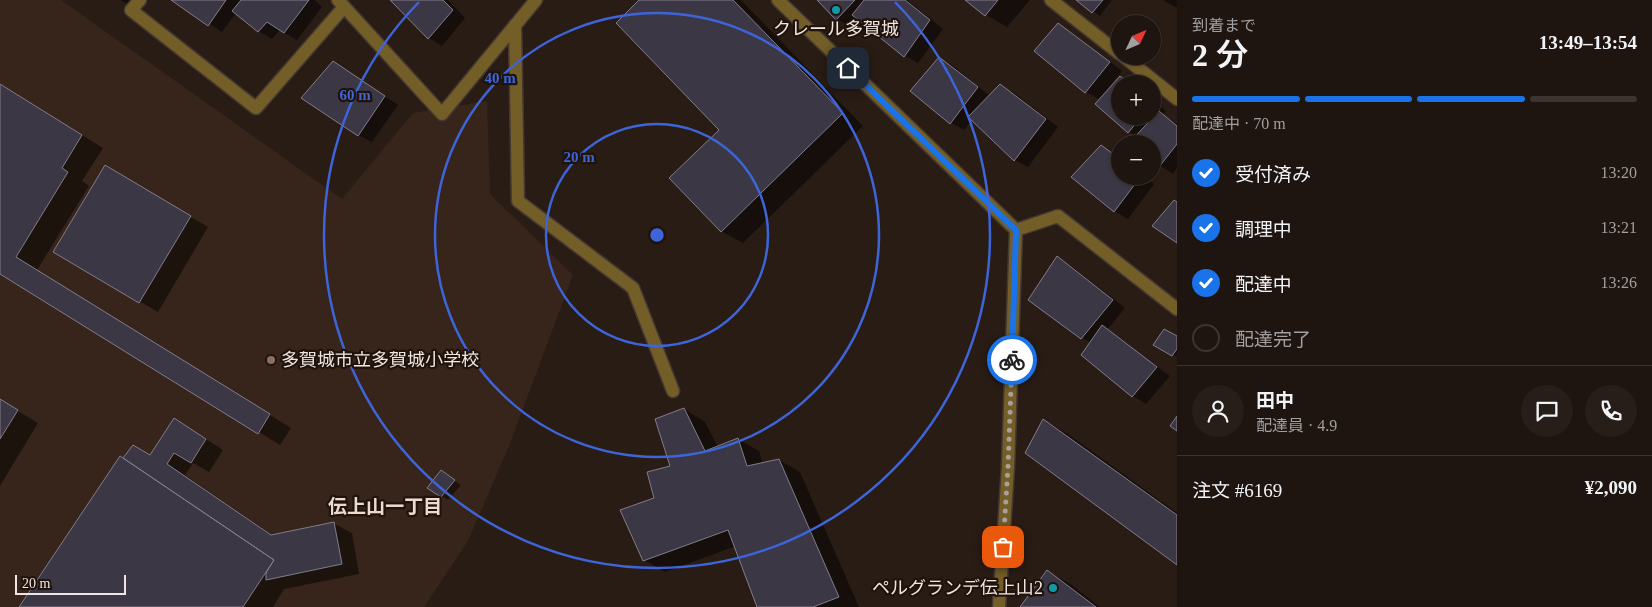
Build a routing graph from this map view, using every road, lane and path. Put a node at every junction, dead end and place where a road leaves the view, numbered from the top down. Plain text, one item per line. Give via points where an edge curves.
1 (140, 0) edge
2 (536, 0) edge
3 (778, 0) edge
4 (1051, 0) edge
5 (341, 4) edge
6 (515, 26) junction
7 (1111, 47) edge
8 (1134, 65) edge
9 (1177, 99) edge
10 (1016, 230) junction
11 (1177, 310) edge
12 (673, 391) dead end
13 (999, 607) edge

1 - 5 street via 131,10 256,108
2 - 6 street
3 - 10 street
4 - 7 street
5 - 6 street via 442,114
6 - 12 street via 518,201 633,288
8 - 9 street
10 - 11 street via 1058,216
10 - 13 street via 1008,467

